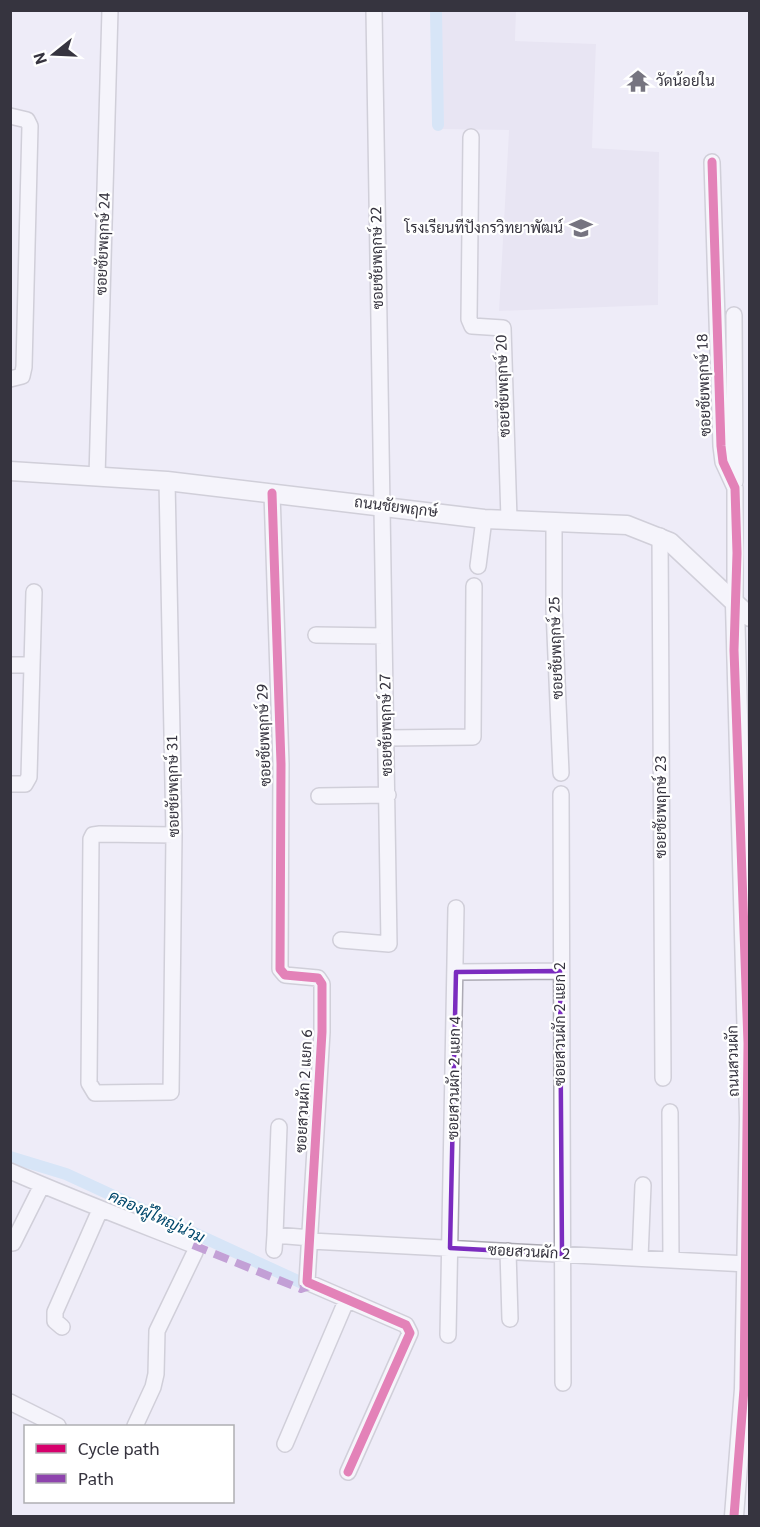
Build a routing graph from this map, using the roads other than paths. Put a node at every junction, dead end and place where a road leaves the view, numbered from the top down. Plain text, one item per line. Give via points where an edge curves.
1 (110, 10) edge
2 (374, 10) edge
3 (10, 116) edge
4 (471, 137) dead end
5 (712, 162) dead end
6 (734, 315) dead end
7 (10, 379) edge
8 (10, 471) edge
9 (97, 477) junction
10 (167, 480) junction
11 (735, 488) junction
12 (272, 492) junction
13 (382, 505) junction
14 (484, 519) junction
15 (508, 519) junction
16 (554, 522) junction
17 (660, 536) junction
18 (478, 566) dead end
19 (474, 586) dead end
20 (34, 592) dead end
21 (735, 605) junction
22 (750, 617) edge
23 (316, 635) dead end
24 (384, 636) junction
25 (10, 665) edge
26 (32, 665) junction
27 (387, 738) junction
28 (561, 773) dead end
29 (10, 784) edge
30 (561, 794) dead end
31 (388, 795) junction
32 (319, 796) dead end
33 (174, 836) junction
34 (745, 851) edge
35 (456, 908) dead end
36 (341, 940) dead end
37 (560, 971) junction
38 (456, 972) junction
39 (285, 975) joint
40 (663, 1078) dead end
41 (670, 1112) dead end
42 (279, 1127) dead end
43 (10, 1171) edge
44 (42, 1185) junction
45 (643, 1185) dead end
46 (100, 1210) junction
47 (311, 1240) junction
48 (13, 1243) dead end
49 (450, 1248) junction
50 (508, 1251) junction
51 (562, 1254) junction
52 (640, 1258) junction
53 (671, 1260) junction
54 (747, 1263) junction
55 (747, 1283) edge
56 (347, 1299) junction
57 (510, 1319) dead end
58 (62, 1326) dead end
59 (448, 1335) dead end
60 (563, 1383) dead end
61 (10, 1402) edge
62 (56, 1425) edge
63 (135, 1425) edge
64 (285, 1444) dead end
65 (348, 1472) dead end
66 (744, 1483) edge
67 (734, 1516) edge

1 - 9 street, ซอยชัยพฤกษ์ 24
2 - 13 street, ซอยชัยพฤกษ์ 22
3 - 7 street via 27,120 30,126 24,367 22,376
4 - 15 street, ซอยชัยพฤกษ์ 20 via 469,319 472,326 503,328
5 - 11 street, ซอยชัยพฤกษ์ 18 via 721,447
6 - 11 street, ซอยชัยพฤกษ์ 18
8 - 9 street, ถนนชัยพฤกษ์
9 - 10 street, ถนนชัยพฤกษ์
10 - 12 street, ถนนชัยพฤกษ์
10 - 33 street, ซอยชัยพฤกษ์ 31
11 - 21 street, ซอยชัยพฤกษ์ 18
12 - 13 street, ถนนชัยพฤกษ์
12 - 39 street, ซอยชัยพฤกษ์ 29 via 281,764 280,969
13 - 14 street, ถนนชัยพฤกษ์
13 - 24 street, ซอยชัยพฤกษ์ 27
14 - 15 street, ถนนชัยพฤกษ์
14 - 18 street
15 - 16 street, ถนนชัยพฤกษ์
16 - 17 street, ถนนชัยพฤกษ์ via 627,525
16 - 28 street, ซอยชัยพฤกษ์ 25
17 - 21 street, ถนนชัยพฤกษ์
17 - 40 street, ซอยชัยพฤกษ์ 23
19 - 27 street via 473,737
20 - 26 street
21 - 22 street, ถนนชัยพฤกษ์
21 - 34 street, ถนนสวนผัก
23 - 24 street
24 - 27 street, ซอยชัยพฤกษ์ 27
25 - 26 street
26 - 29 street via 28,777 25,784
27 - 31 street, ซอยชัยพฤกษ์ 27
30 - 37 street, ซอยสวนผัก 2 แยก 2
31 - 32 street
31 - 36 street, ซอยชัยพฤกษ์ 27 via 389,944
33 - 33 street, ซอยชัยพฤกษ์ 31 via 171,1092 99,1094 90,1088 90,839 100,834
34 - 54 street, ถนนสวนผัก
35 - 38 street, ซอยสวนผัก 2 แยก 4
37 - 38 street
37 - 51 street, ซอยสวนผัก 2 แยก 2
38 - 49 street, ซอยสวนผัก 2 แยก 4
39 - 47 street, ซอยสวนผัก 2 แยก 6 via 318,978 322,984
41 - 53 street
42 - 47 street, ซอยสวนผัก 2 via 275,1243
43 - 44 street
44 - 46 street
44 - 48 street
45 - 52 street
46 - 58 street via 55,1312 55,1321
46 - 63 street via 193,1245 192,1258 157,1331 155,1380
47 - 49 street, ซอยสวนผัก 2
47 - 56 street via 308,1282
49 - 50 street, ซอยสวนผัก 2
49 - 59 street, ซอยสวนผัก 2 แยก 4
50 - 51 street, ซอยสวนผัก 2
50 - 57 street
51 - 52 street, ซอยสวนผัก 2
51 - 60 street, ซอยสวนผัก 2 แยก 2
52 - 53 street, ซอยสวนผัก 2
53 - 54 street, ซอยสวนผัก 2
54 - 55 street, ถนนสวนผัก
55 - 66 street, ถนนสวนผัก
56 - 64 street
56 - 65 street via 406,1325 410,1333
61 - 62 street
66 - 67 street, ถนนสวนผัก

